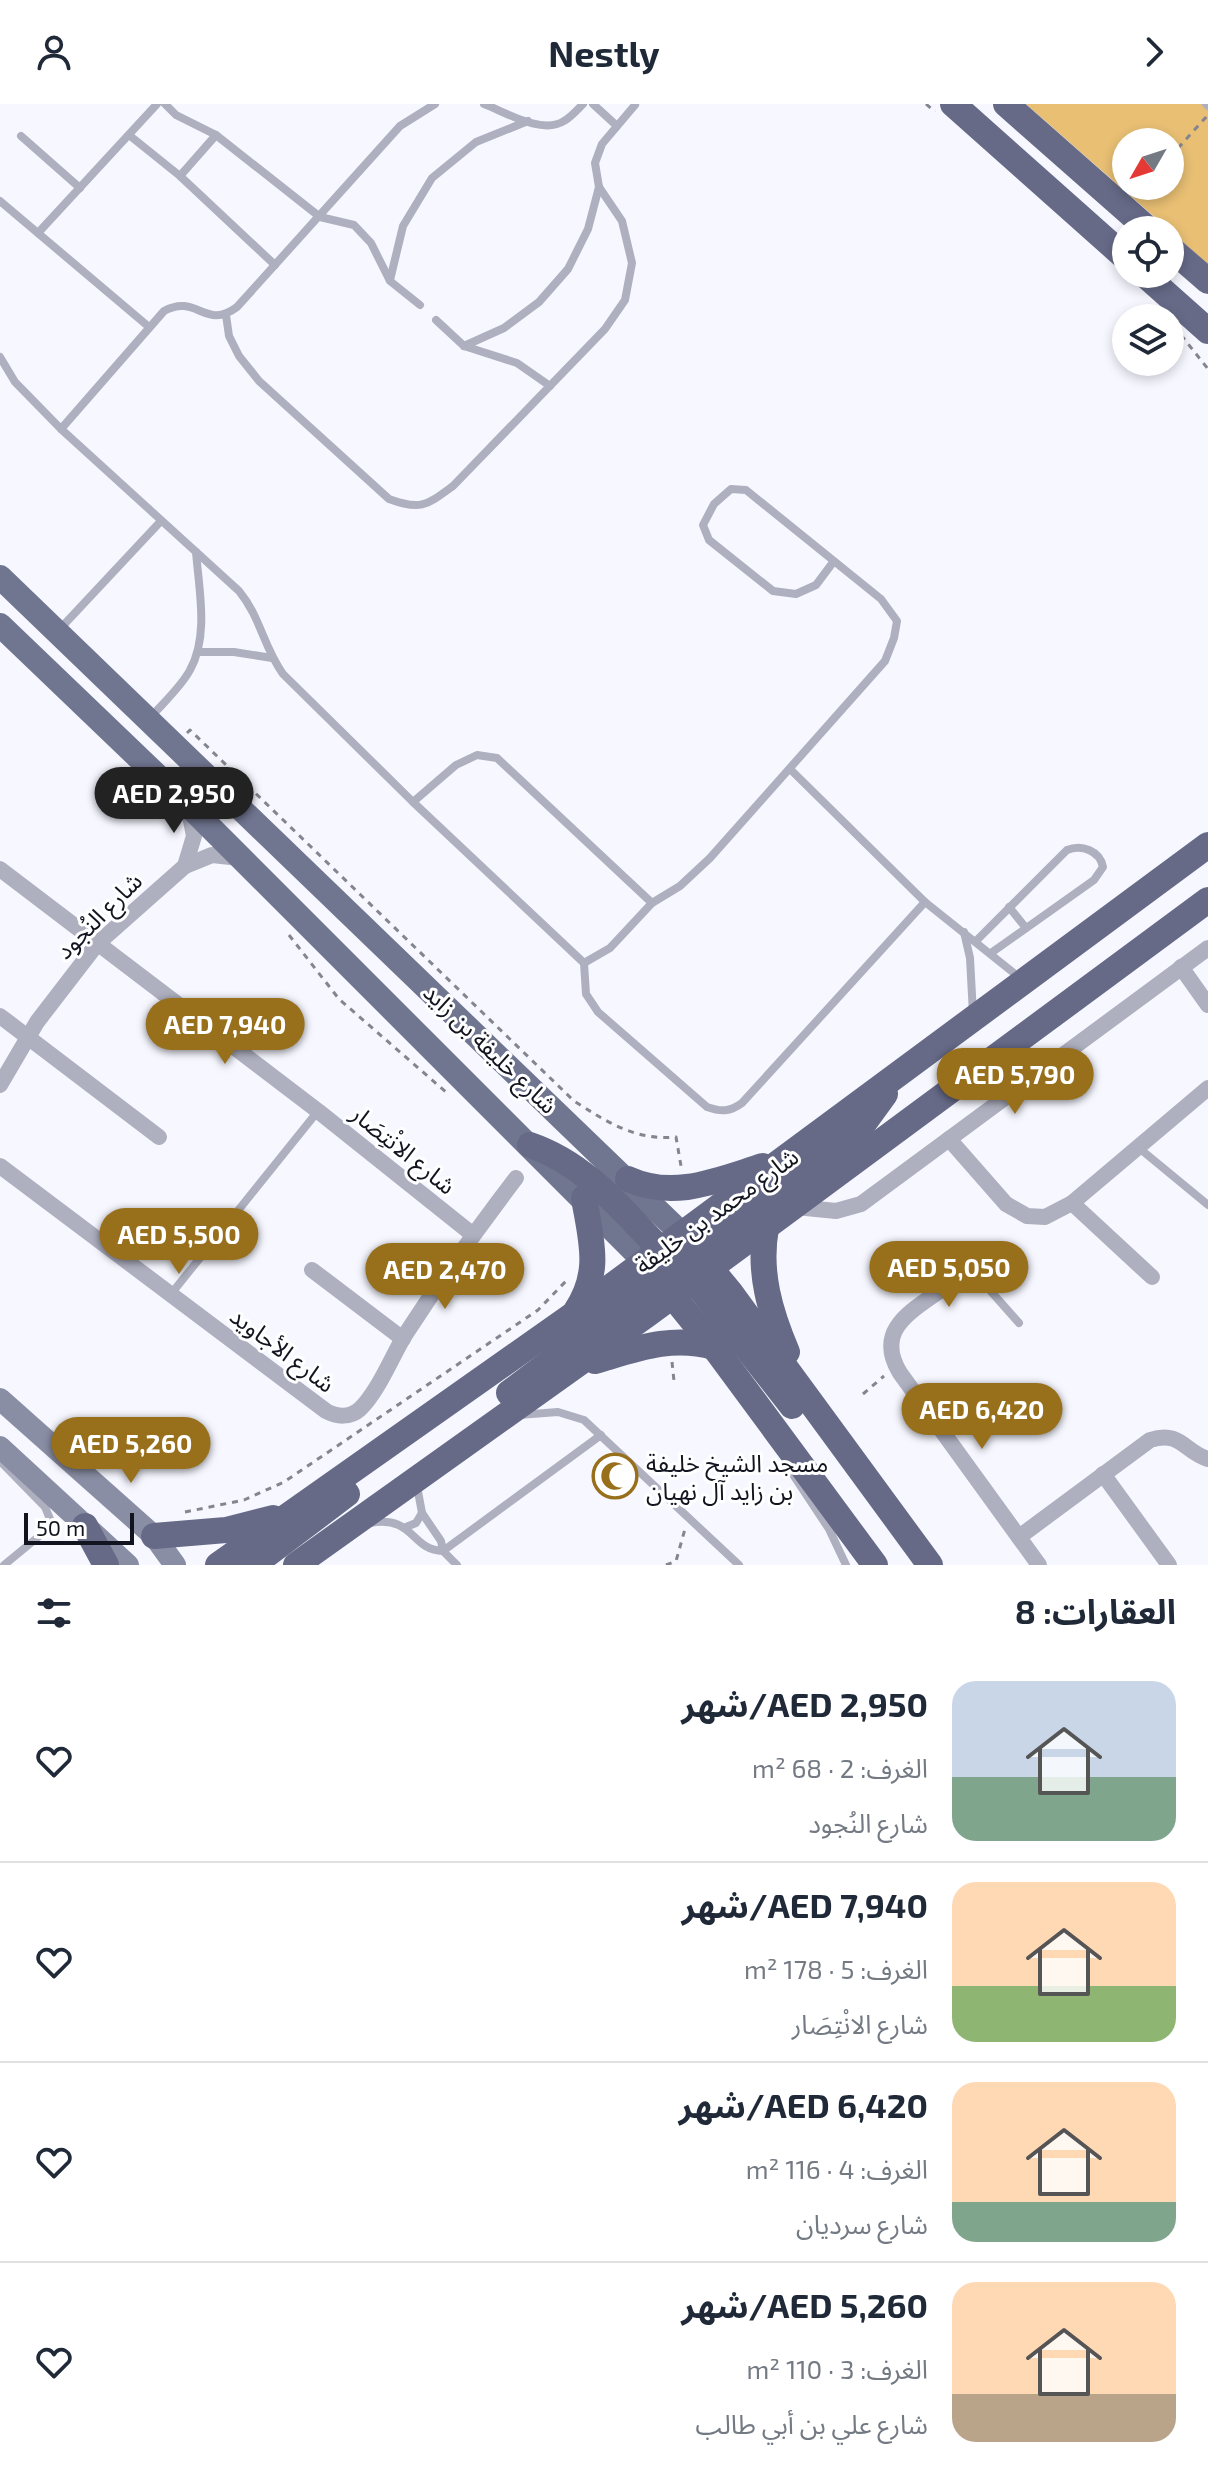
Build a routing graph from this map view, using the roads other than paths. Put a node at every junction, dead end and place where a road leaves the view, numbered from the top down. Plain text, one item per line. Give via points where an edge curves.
1 (157, 104) edge
2 (165, 104) edge
3 (435, 104) edge
4 (484, 104) edge
5 (583, 104) edge
6 (593, 104) edge
7 (953, 104) edge
8 (1006, 104) edge
9 (635, 105) edge
10 (528, 121) junction
11 (617, 126) junction
12 (129, 135) junction
13 (216, 135) junction
14 (21, 136) dead end
15 (180, 176) junction
16 (599, 187) junction
17 (80, 188) junction
18 (0, 201) edge
19 (1133, 216) edge
20 (320, 217) junction
21 (38, 233) junction
22 (1112, 246) edge
23 (1184, 260) edge
24 (275, 265) junction
25 (390, 281) junction
26 (1208, 281) edge
27 (1160, 288) edge
28 (420, 305) dead end
29 (226, 315) junction
30 (436, 320) dead end
31 (149, 327) junction
32 (1208, 331) edge
33 (464, 346) junction
34 (0, 357) edge
35 (550, 386) junction
36 (61, 429) junction
37 (161, 521) junction
38 (196, 552) junction
39 (834, 561) junction
40 (0, 577) edge
41 (0, 625) edge
42 (58, 632) junction
43 (198, 652) junction
44 (272, 658) junction
45 (150, 719) junction
46 (790, 769) junction
47 (413, 802) junction
48 (188, 805) junction
49 (1208, 845) edge
50 (241, 858) junction
51 (185, 866) junction
52 (0, 869) edge
53 (1208, 900) edge
54 (925, 902) junction
55 (652, 903) junction
56 (1009, 907) junction
57 (1026, 928) junction
58 (964, 932) junction
59 (976, 941) junction
60 (97, 944) junction
61 (1208, 948) edge
62 (991, 953) junction
63 (584, 963) junction
64 (1181, 967) junction
65 (1024, 982) junction
66 (1208, 1005) edge
67 (0, 1016) edge
68 (974, 1020) junction
69 (27, 1037) junction
70 (892, 1080) junction
71 (0, 1085) edge
72 (1208, 1088) edge
73 (318, 1111) junction
74 (159, 1137) dead end
75 (949, 1139) junction
76 (530, 1145) junction
77 (1139, 1148) junction
78 (785, 1159) junction
79 (0, 1166) edge
80 (516, 1178) dead end
81 (628, 1179) junction
82 (584, 1198) junction
83 (1072, 1203) junction
84 (1208, 1205) edge
85 (794, 1207) junction
86 (766, 1228) junction
87 (472, 1234) junction
88 (987, 1260) dead end
89 (678, 1266) junction
90 (312, 1270) dead end
91 (972, 1270) junction
92 (1152, 1277) dead end
93 (171, 1295) junction
94 (574, 1314) junction
95 (1019, 1323) dead end
96 (403, 1339) junction
97 (714, 1347) junction
98 (572, 1368) junction
99 (806, 1395) junction
100 (0, 1399) edge
101 (504, 1417) junction
102 (770, 1422) junction
103 (601, 1435) junction
104 (473, 1439) junction
105 (393, 1441) junction
106 (0, 1447) edge
107 (849, 1455) junction
108 (1208, 1459) edge
109 (0, 1462) edge
110 (1103, 1474) junction
111 (417, 1479) junction
112 (295, 1510) junction
113 (422, 1513) junction
114 (352, 1525) junction
115 (85, 1526) junction
116 (406, 1527) junction
117 (154, 1536) junction
118 (1019, 1537) junction
119 (443, 1551) junction
120 (0, 1555) edge
121 (5, 1564) edge
122 (106, 1565) edge
123 (128, 1565) edge
124 (175, 1565) edge
125 (218, 1565) edge
126 (253, 1565) edge
127 (296, 1565) edge
128 (457, 1565) edge
129 (739, 1565) edge
130 (846, 1565) edge
131 (875, 1565) edge
132 (930, 1565) edge
133 (1039, 1565) edge
134 (1169, 1565) edge

1 - 12 lane
2 - 13 lane via 192,126
3 - 20 lane via 400,126
4 - 10 lane
5 - 10 lane via 551,126
6 - 11 lane
7 - 22 highway
8 - 19 highway
9 - 11 lane
10 - 25 lane via 476,142 432,178 403,226
11 - 16 lane via 595,163
12 - 15 lane
12 - 17 lane
13 - 15 lane
13 - 20 lane
14 - 17 lane
15 - 24 lane
16 - 33 lane via 588,229 568,269 539,302 504,328
16 - 35 lane via 622,221 632,263 625,300
17 - 21 lane
18 - 21 lane
20 - 24 lane
20 - 25 lane via 354,225 371,243
21 - 31 lane
23 - 26 highway
24 - 29 lane
25 - 28 lane
27 - 32 highway
29 - 31 lane via 176,304
29 - 35 lane via 229,336 259,381 389,499 409,506 429,503 453,486
30 - 33 lane
31 - 36 lane
33 - 35 lane via 517,363
34 - 36 lane via 15,382
36 - 37 lane
37 - 38 lane
37 - 42 lane
38 - 43 lane
38 - 44 lane via 254,609
39 - 39 lane via 746,490 731,489 714,504 703,525 709,540 773,591 796,594 816,585
39 - 46 lane via 881,599 897,621 894,638 885,661
40 - 42 main road, شارع خليفة بن زايد
41 - 48 main road, شارع خليفة بن زايد
42 - 45 main road, شارع خليفة بن زايد
43 - 44 lane
43 - 45 lane via 189,672
44 - 47 lane
45 - 81 main road, شارع خليفة بن زايد
46 - 54 lane
46 - 55 lane via 710,858
47 - 55 lane via 456,765 477,755 497,758
47 - 63 lane
48 - 50 main road, شارع خليفة بن زايد
48 - 51 street via 194,836
49 - 65 highway, شارع محمد بن خليفة
50 - 51 street, شارع النُجود via 212,855
50 - 76 main road, شارع خليفة بن زايد
51 - 60 street, شارع النُجود
52 - 60 street, شارع الانْتِصَار
53 - 85 highway, شارع محمد بن خليفة
54 - 58 lane
54 - 63 lane via 742,1103 724,1111 698,1101 598,1012 586,994
55 - 63 lane via 610,948
56 - 57 lane
56 - 57 lane via 1067,850 1077,847 1096,853 1103,867 1100,875
56 - 59 lane
57 - 62 lane
58 - 59 lane
58 - 68 lane
59 - 62 lane
60 - 69 street, شارع النُجود
60 - 73 street, شارع الانْتِصَار
61 - 64 street
62 - 65 lane
64 - 66 street
64 - 75 street
65 - 68 highway, شارع محمد بن خليفة
67 - 69 street
68 - 70 highway, شارع محمد بن خليفة
69 - 71 street, شارع النُجود
69 - 74 street
70 - 78 highway, شارع محمد بن خليفة
70 - 89 highway via 861,1127
72 - 77 street
73 - 87 street, شارع الانْتِصَار
73 - 93 lane
75 - 83 street via 999,1198 1020,1213 1045,1217
75 - 85 street via 855,1207
76 - 82 main road, شارع خليفة بن زايد
76 - 89 highway via 561,1157 588,1176
77 - 83 street
77 - 84 lane
78 - 81 highway via 685,1189 650,1188
78 - 89 highway, شارع محمد بن خليفة
79 - 93 street, شارع الأجاويد
80 - 87 street, شارع الأجاويد
81 - 89 main road, شارع خليفة بن زايد
82 - 89 main road, شارع خليفة بن زايد
82 - 94 highway via 594,1260 586,1294
83 - 92 street
85 - 86 highway, شارع محمد بن خليفة
86 - 89 highway, شارع محمد بن خليفة
86 - 99 highway via 763,1256 769,1306
87 - 96 street, شارع الأجاويد
88 - 91 street
89 - 94 highway, شارع محمد بن خليفة
89 - 97 highway, شارع خليفة بن زايد
89 - 98 highway, شارع محمد بن خليفة
89 - 99 highway, شارع خليفة بن زايد
89 - 104 highway via 515,1387 482,1421
89 - 107 highway via 811,1429
90 - 96 street
91 - 95 lane
91 - 118 street via 900,1322 892,1344 896,1367
93 - 96 street, شارع الأجاويد via 332,1415 351,1415 363,1406
94 - 105 highway, شارع محمد بن خليفة
97 - 98 highway via 679,1341
97 - 102 highway, شارع خليفة بن زايد
98 - 101 highway, شارع محمد بن خليفة
99 - 107 highway, شارع خليفة بن زايد
100 - 117 main road
101 - 103 lane via 567,1413
101 - 104 highway, شارع محمد بن خليفة
102 - 130 lane via 783,1459
102 - 131 highway, شارع خليفة بن زايد
103 - 119 lane
103 - 129 lane
104 - 111 highway, شارع محمد بن خليفة
105 - 112 highway, شارع محمد بن خليفة
105 - 126 highway via 363,1483
106 - 115 main road
107 - 132 highway, شارع خليفة بن زايد
108 - 110 street via 1177,1439 1163,1437 1145,1443
109 - 121 lane via 45,1507 50,1519 43,1533
110 - 118 street
110 - 134 street
111 - 113 lane
111 - 114 highway, شارع محمد بن خليفة
112 - 117 highway via 249,1524
112 - 125 highway, شارع محمد بن خليفة
113 - 116 lane
113 - 119 lane
114 - 116 lane via 390,1521
114 - 127 highway, شارع محمد بن خليفة
115 - 122 highway
115 - 123 main road
116 - 119 lane via 424,1545
117 - 124 main road
118 - 133 street
119 - 128 lane
120 - 121 lane

